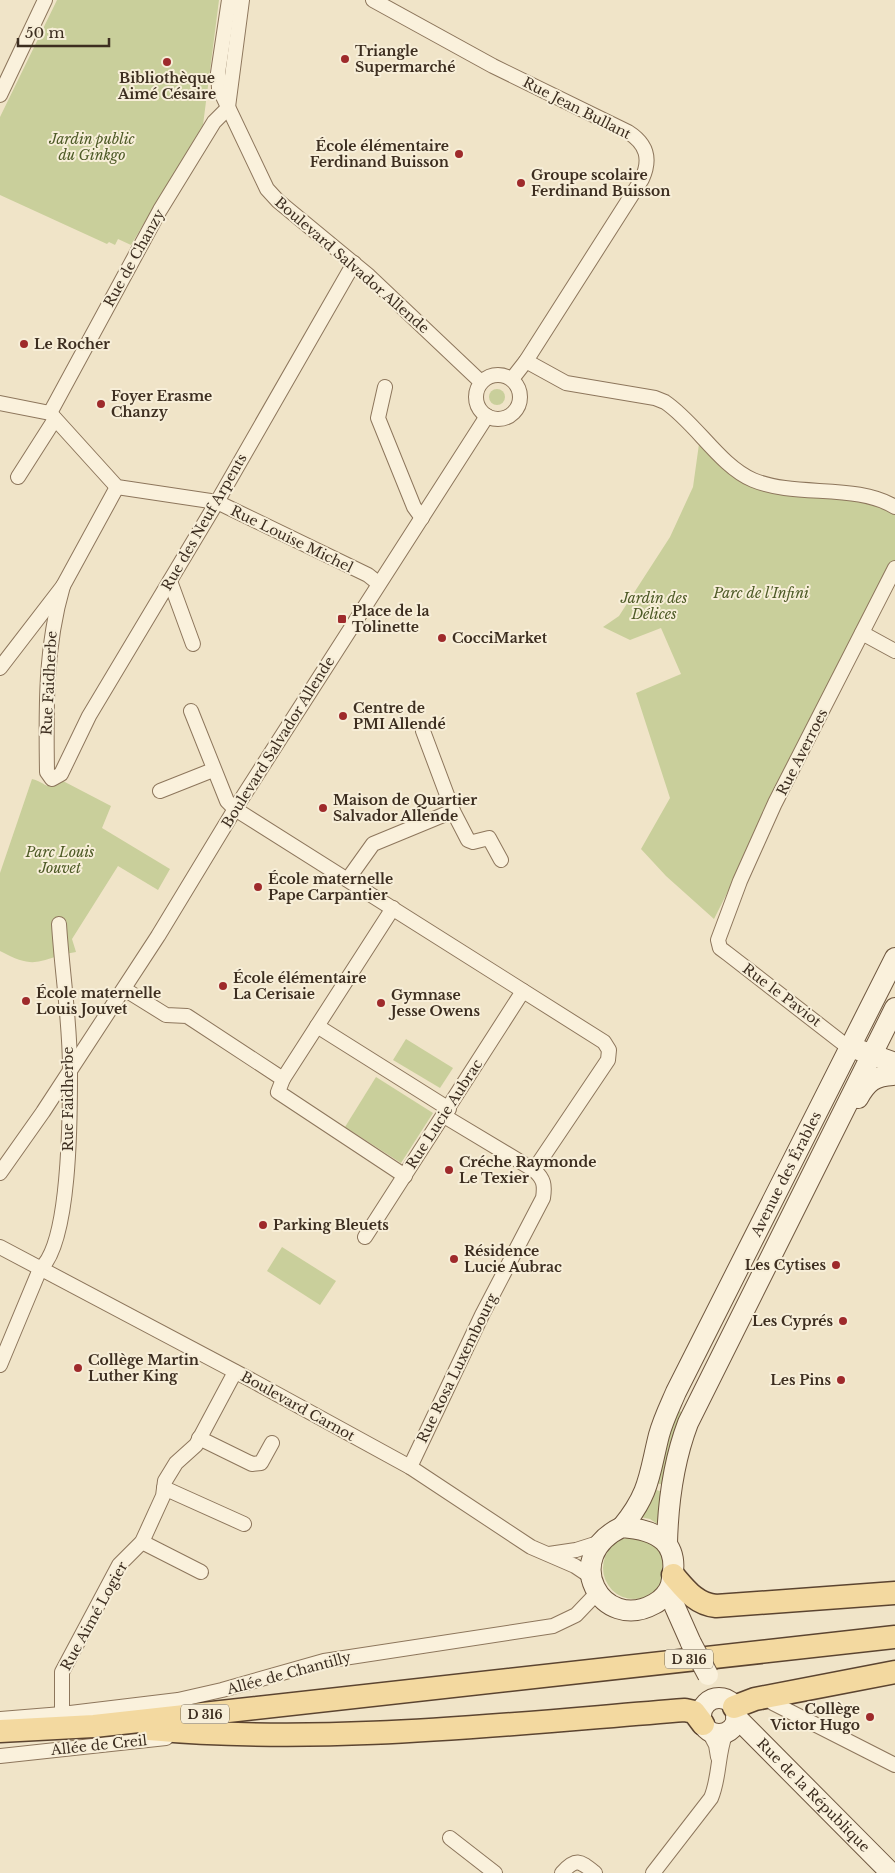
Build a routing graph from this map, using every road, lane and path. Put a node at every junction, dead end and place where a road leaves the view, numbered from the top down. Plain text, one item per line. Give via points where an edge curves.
1 (46, 0) edge
2 (229, 0) edge
3 (242, 0) edge
4 (373, 0) edge
5 (391, 5) edge
6 (0, 95) edge
7 (228, 108) junction
8 (354, 263) junction
9 (526, 360) junction
10 (512, 379) junction
11 (482, 382) junction
12 (385, 387) dead end
13 (0, 403) edge
14 (52, 416) junction
15 (487, 416) junction
16 (18, 477) dead end
17 (118, 487) junction
18 (217, 502) junction
19 (895, 508) edge
20 (422, 518) junction
21 (892, 575) edge
22 (170, 581) junction
23 (378, 583) junction
24 (63, 586) junction
25 (862, 633) junction
26 (193, 644) dead end
27 (895, 651) edge
28 (0, 668) edge
29 (191, 710) dead end
30 (423, 731) dead end
31 (213, 770) junction
32 (52, 779) joint
33 (160, 791) dead end
34 (235, 809) junction
35 (454, 811) junction
36 (501, 860) dead end
37 (348, 879) junction
38 (393, 908) junction
39 (59, 924) dead end
40 (718, 940) joint
41 (892, 964) edge
42 (523, 991) junction
43 (129, 992) dead end
44 (895, 1008) edge
45 (317, 1026) junction
46 (863, 1054) junction
47 (70, 1068) junction
48 (894, 1072) edge
49 (283, 1079) junction
50 (446, 1112) junction
51 (828, 1140) junction
52 (534, 1170) junction
53 (0, 1173) edge
54 (405, 1176) junction
55 (366, 1237) dead end
56 (0, 1247) edge
57 (40, 1269) junction
58 (0, 1364) edge
59 (236, 1372) junction
60 (199, 1438) junction
61 (272, 1443) dead end
62 (410, 1467) junction
63 (164, 1488) junction
64 (244, 1524) dead end
65 (622, 1526) junction
66 (142, 1542) junction
67 (598, 1543) junction
68 (668, 1543) junction
69 (548, 1554) junction
70 (201, 1572) dead end
71 (671, 1582) junction
72 (593, 1585) junction
73 (895, 1593) edge
74 (646, 1609) junction
75 (682, 1624) junction
76 (895, 1636) edge
77 (895, 1672) edge
78 (773, 1703) dead end
79 (62, 1714) junction
80 (0, 1719) edge
81 (725, 1719) junction
82 (98, 1726) junction
83 (0, 1731) edge
84 (198, 1734) junction
85 (0, 1743) edge
86 (0, 1756) edge
87 (895, 1766) edge
88 (450, 1838) dead end
89 (495, 1873) edge
90 (562, 1873) edge
91 (595, 1873) edge
92 (653, 1873) edge
93 (891, 1873) edge

1 - 6 street
2 - 7 street, Boulevard Salvador Allende via 218,73 219,88
3 - 7 street
4 - 5 street, Rue Jean Bullant
5 - 9 street, Rue Jean Bullant via 493,66 628,132 646,150 642,179
7 - 8 street, Boulevard Salvador Allende via 267,189
7 - 14 street, Rue de Chanzy via 214,122 160,210
8 - 11 street, Boulevard Salvador Allende
8 - 18 street, Rue des Neuf Arpents
9 - 10 street, Rue Jean Bullant
9 - 19 street via 566,383 665,402 736,469 754,480 866,497 881,500
10 - 11 street via 499,374
10 - 15 street via 520,391 519,406 508,417
11 - 15 street via 476,400
12 - 20 street via 378,418
13 - 14 street
14 - 16 street
14 - 17 street
15 - 20 street, Boulevard Salvador Allende
17 - 18 street, Rue Louise Michel
17 - 24 street
18 - 22 street, Rue des Neuf Arpents
18 - 23 street, Rue Louise Michel via 368,575
20 - 23 street, Boulevard Salvador Allende
21 - 25 street, Rue Averroes
22 - 26 street
22 - 32 street, Rue des Neuf Arpents via 89,716 60,774
23 - 34 street, Boulevard Salvador Allende
24 - 28 street
24 - 32 street, Rue Faidherbe via 53,618 48,658 46,772
25 - 27 street
25 - 40 street, Rue Averroes via 775,803
29 - 31 street
30 - 35 street
31 - 33 street
31 - 34 street via 227,801
34 - 37 street
34 - 47 street, Boulevard Salvador Allende via 175,909
35 - 36 street via 468,840 489,838
35 - 37 street via 373,844
37 - 38 street
38 - 42 street
38 - 45 street
39 - 47 street, Rue Faidherbe
40 - 46 street, Rue le Paviot via 720,948
41 - 46 main road, Avenue des Érables
42 - 50 street, Rue Lucie Aubrac
42 - 52 street via 604,1042 610,1050 608,1060
43 - 49 street via 166,1015 187,1016
44 - 46 main road, Avenue des Érables
45 - 49 street
45 - 50 street
46 - 48 main road
46 - 51 main road, Avenue des Érables
46 - 65 main road, Avenue des Érables via 676,1392 659,1433 649,1484 636,1510
47 - 53 street, Boulevard Salvador Allende
47 - 57 street, Rue Faidherbe via 63,1213 47,1263
48 - 51 main road via 869,1082
49 - 54 street via 278,1092
50 - 52 street
50 - 54 street, Rue Lucie Aubrac
51 - 68 main road, Avenue des Érables via 688,1423 676,1464
52 - 62 street, Rue Rosa Luxembourg via 543,1178 542,1198
54 - 55 street, Rue Lucie Aubrac
56 - 57 street
57 - 58 street, Rue Faidherbe
57 - 59 street, Boulevard Carnot
59 - 60 street, Rue Aimé Logier
59 - 62 street, Boulevard Carnot
60 - 61 street via 252,1464 261,1463
60 - 63 street, Rue Aimé Logier via 196,1445 176,1463
62 - 69 street, Boulevard Carnot via 531,1547
63 - 64 street
63 - 66 street, Rue Aimé Logier
65 - 67 main road
65 - 68 main road via 653,1533
66 - 70 street
66 - 79 street, Rue Aimé Logier via 119,1565 62,1672
67 - 69 street
67 - 72 main road via 591,1560
68 - 71 main road via 673,1559
69 - 72 street, Boulevard Carnot via 575,1566
71 - 73 main road via 703,1604 716,1606
71 - 74 main road via 660,1601
71 - 75 main road
72 - 74 main road via 609,1605 627,1610
72 - 79 street, Allée de Chantilly via 576,1615 553,1626 333,1659 178,1700
74 - 75 main road
75 - 81 main road, bridge via 708,1675
76 - 82 main road, D 316
77 - 81 main road via 755,1699
78 - 87 street
79 - 80 street, Allée de Chantilly
81 - 84 main road via 685,1710 400,1732 271,1736
81 - 92 street via 716,1744 719,1757 711,1798
81 - 93 main road, Rue de la République
82 - 83 main road, D 316
82 - 84 main road
82 - 85 main road, D 316
84 - 86 street, Allée de Creil
88 - 89 street
90 - 91 street via 575,1862

